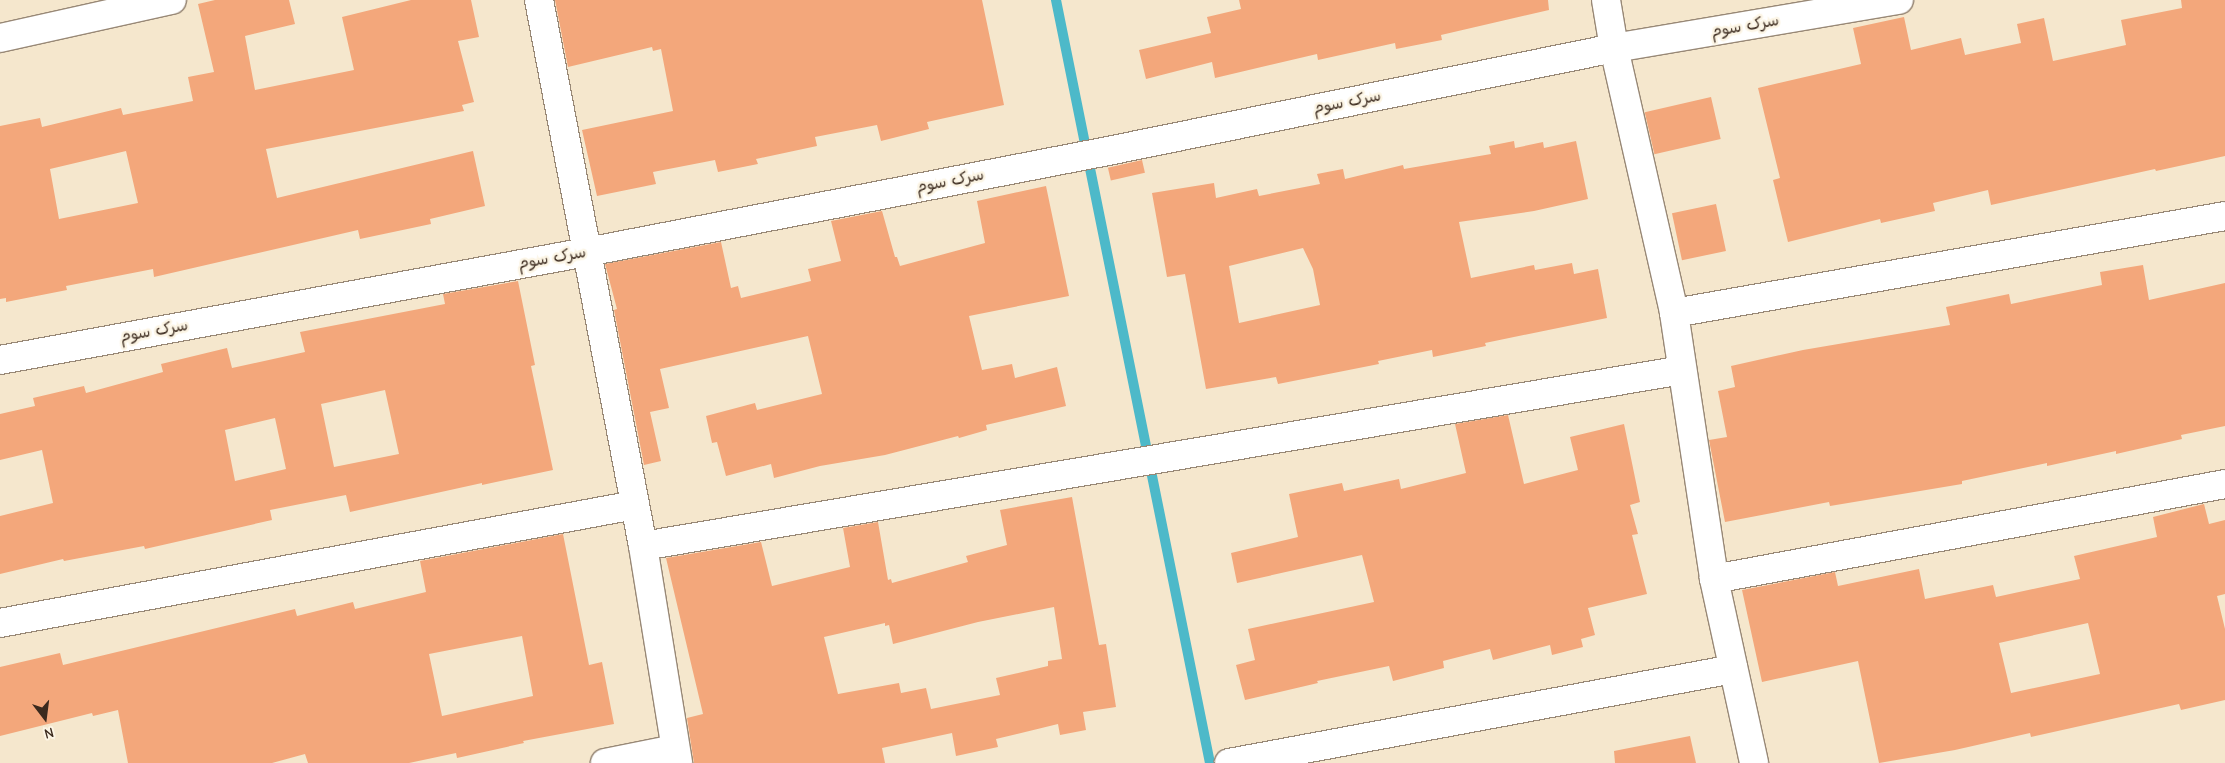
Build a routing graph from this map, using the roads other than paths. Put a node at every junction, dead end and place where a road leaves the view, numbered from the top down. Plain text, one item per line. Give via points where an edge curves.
1 (172, 0) edge
2 (540, 0) edge
3 (1606, 0) edge
4 (1899, 0) edge
5 (0, 38) edge
6 (1614, 48) junction
7 (2225, 216) edge
8 (587, 252) junction
9 (1674, 312) junction
10 (0, 360) edge
11 (1682, 370) junction
12 (2225, 484) edge
13 (635, 505) junction
14 (643, 546) junction
15 (1714, 579) junction
16 (0, 623) edge
17 (1733, 669) junction
18 (677, 756) edge
19 (605, 763) edge
20 (1230, 763) edge
21 (1754, 763) edge

1 - 5 street
2 - 8 street
3 - 6 street
4 - 6 street, سرک سوم
6 - 8 street, سرک سوم
6 - 9 street
7 - 9 street
8 - 10 street, سرک سوم
8 - 13 street
9 - 11 street
11 - 14 street
11 - 15 street
12 - 15 street
13 - 14 street
13 - 16 street
14 - 18 street
15 - 17 street
17 - 20 street
17 - 21 street
18 - 19 street

